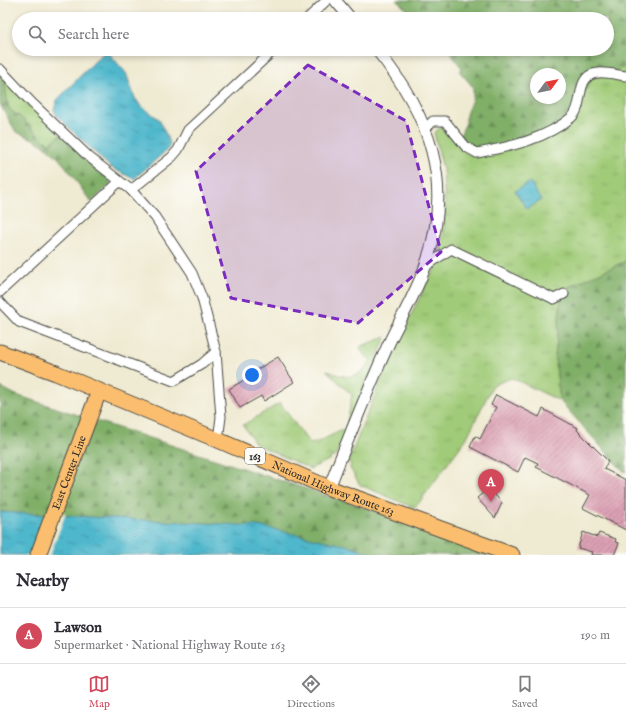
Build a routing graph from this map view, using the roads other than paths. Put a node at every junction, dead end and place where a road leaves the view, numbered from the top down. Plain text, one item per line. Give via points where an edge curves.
1 (327, 0) edge
2 (335, 0) edge
3 (314, 12) edge
4 (345, 12) edge
5 (267, 56) edge
6 (381, 56) edge
7 (0, 69) edge
8 (626, 70) edge
9 (615, 75) junction
10 (626, 76) edge
11 (426, 129) junction
12 (119, 182) junction
13 (131, 190) junction
14 (426, 266) junction
15 (0, 292) edge
16 (564, 294) dead end
17 (0, 302) edge
18 (0, 352) edge
19 (216, 352) junction
20 (99, 391) junction
21 (218, 440) junction
22 (329, 488) junction
23 (38, 555) edge
24 (512, 555) edge

1 - 3 street
2 - 4 street
5 - 13 street via 188,130 172,157
6 - 11 street via 408,93
7 - 12 street via 61,130
8 - 9 street
9 - 10 street
9 - 11 street via 598,73 589,76 581,87 579,106 573,116 519,145 477,153 466,147 445,121 433,121
11 - 14 street via 432,150 438,194 434,233
12 - 13 street
12 - 15 street
13 - 19 street via 155,217 192,273 202,298
14 - 16 street via 451,249 554,299
14 - 22 street via 362,403
17 - 19 street via 19,322 174,381
18 - 20 highway, National Highway Route 163 / 163
19 - 21 street via 221,417
20 - 21 highway, National Highway Route 163 / 163
20 - 23 highway, East Center Line
21 - 22 highway, National Highway Route 163 / 163
22 - 24 highway, National Highway Route 163 / 163

